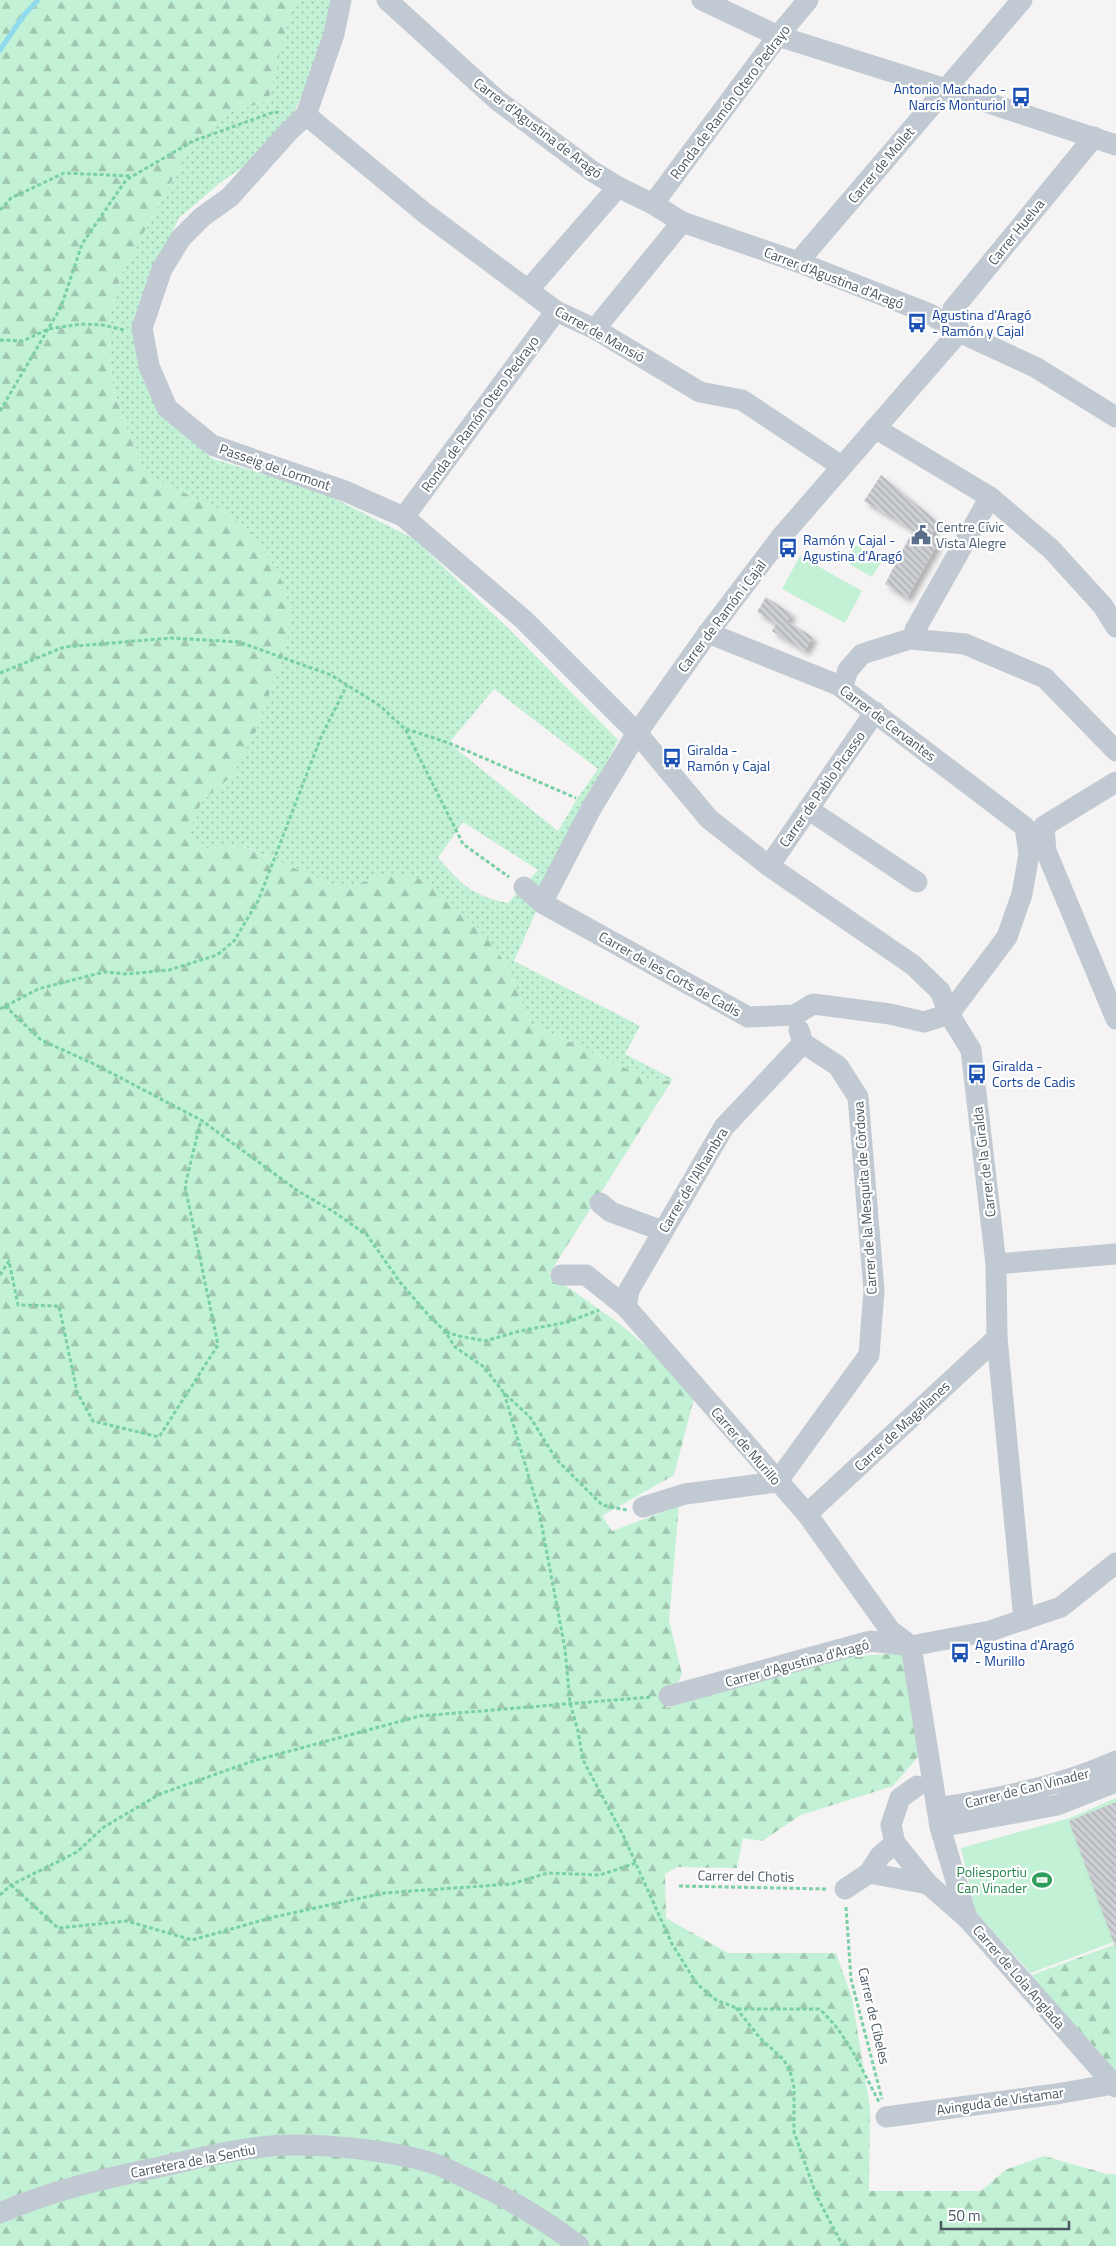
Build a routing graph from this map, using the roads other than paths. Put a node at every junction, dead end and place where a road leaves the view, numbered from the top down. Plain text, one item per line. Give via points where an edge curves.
1 (341, 0) edge
2 (387, 0) edge
3 (702, 0) edge
4 (808, 0) edge
5 (1022, 0) edge
6 (778, 36) junction
7 (946, 89) junction
8 (306, 115) junction
9 (1094, 137) junction
10 (1116, 146) edge
11 (618, 187) junction
12 (653, 204) junction
13 (682, 222) junction
14 (798, 262) junction
15 (529, 289) junction
16 (556, 311) junction
17 (594, 329) junction
18 (959, 332) junction
19 (1116, 416) edge
20 (875, 428) junction
21 (841, 466) junction
22 (990, 497) junction
23 (404, 518) junction
24 (1116, 627) edge
25 (915, 630) dead end
26 (708, 633) junction
27 (842, 688) junction
28 (874, 712) junction
29 (637, 733) junction
30 (1116, 751) edge
31 (1116, 782) edge
32 (808, 809) junction
33 (1034, 827) junction
34 (769, 866) junction
35 (917, 882) dead end
36 (524, 887) road end
37 (542, 903) junction
38 (949, 1014) junction
39 (796, 1015) junction
40 (1116, 1019) edge
41 (803, 1043) junction
42 (600, 1203) dead end
43 (663, 1231) junction
44 (1116, 1254) edge
45 (996, 1264) junction
46 (561, 1275) dead end
47 (623, 1305) junction
48 (998, 1338) junction
49 (776, 1482) junction
50 (643, 1507) road end
51 (807, 1514) junction
52 (1116, 1563) edge
53 (1024, 1620) junction
54 (911, 1646) junction
55 (669, 1696) road end
56 (1116, 1761) edge
57 (1116, 1782) edge
58 (917, 1786) dead end
59 (938, 1818) junction
60 (894, 1843) junction
61 (869, 1873) junction
62 (928, 1884) junction
63 (845, 1889) road end
64 (967, 1918) junction
65 (1115, 2086) edge
66 (886, 2117) road end
67 (0, 2213) edge
68 (579, 2246) edge

1 - 8 street, Passeig de Lormont via 334,34
2 - 11 street, Carrer d'Agustina de Aragó via 497,100
3 - 6 street
4 - 6 street, Ronda de Ramón Otero Pedrayo
5 - 7 street, Carrer de Mollet
6 - 7 street
6 - 12 street, Ronda de Ramón Otero Pedrayo
7 - 9 street
7 - 14 street, Carrer de Mollet
8 - 15 street, Carrer de Mansió via 426,214
8 - 23 street, Passeig de Lormont via 230,197 202,217 181,238 162,269 142,328 149,366 167,408 212,445 345,491
9 - 10 street
9 - 18 street, Carrer Huelva via 953,309
11 - 12 street, Carrer d'Agustina de Aragó
11 - 15 street
12 - 13 street, Carrer d'Agustina d'Aragó
13 - 14 street, Carrer d'Agustina d'Aragó
13 - 17 street
14 - 18 street, Carrer d'Agustina d'Aragó via 930,314
15 - 16 street, Carrer de Mansió
16 - 17 street, Carrer de Mansió
16 - 23 street, Ronda de Ramón Otero Pedrayo
17 - 21 street, Carrer de Mansió via 700,392 742,400
18 - 19 street, Carrer d'Agustina d'Aragó via 1035,367
18 - 20 street, Carrer de Ramón i Cajal
20 - 21 street, Carrer de Ramón i Cajal
20 - 22 street
21 - 26 street, Carrer de Ramón i Cajal via 781,537
22 - 24 street via 1051,549 1103,606
22 - 25 street
23 - 29 street, Passeig de Lormont via 524,620
26 - 27 street, Carrer de Cervantes
26 - 29 street, Carrer de Ramón i Cajal
27 - 28 street, Carrer de Cervantes
27 - 30 street via 848,670 862,654 910,639 965,644 1045,678
28 - 32 street, Carrer de Pablo Picasso
28 - 33 street, Carrer de Cervantes
29 - 34 street, Carrer de la Giralda via 709,819
29 - 37 street, Carrer de Ramón i Cajal via 584,803
31 - 33 street
32 - 34 street, Carrer de Pablo Picasso
32 - 35 street
33 - 38 street via 1022,894 1007,937
33 - 40 street
34 - 38 street, Carrer de la Giralda via 912,965 940,991
36 - 37 street, Carrer de les Corts de Cadis
37 - 39 street, Carrer de les Corts de Cadis via 748,1017
38 - 39 street, Carrer de les Corts de Cadis via 924,1022 813,1004
38 - 45 street, Carrer de la Giralda via 971,1050
39 - 41 street
41 - 43 street, Carrer de l'Alhambra via 724,1127
41 - 49 street, Carrer de la Mesquita de Còrdova via 838,1066 858,1097 874,1290 868,1355
42 - 43 street via 611,1212
43 - 47 street, Carrer de l'Alhambra
44 - 45 street
45 - 48 street, Carrer de la Giralda
46 - 47 street, Carrer de Murillo via 586,1275
47 - 49 street, Carrer de Murillo
48 - 51 street, Carrer de Magallanes
48 - 53 street, Carrer de la Giralda
49 - 50 street via 685,1494
49 - 51 street, Carrer de Murillo
51 - 54 street, Carrer de Murillo via 890,1630
52 - 53 street, Carrer d'Agustina d'Aragó via 1061,1607
53 - 54 street, Carrer d'Agustina d'Aragó via 990,1631
54 - 55 street, Carrer d'Agustina d'Aragó via 871,1641
54 - 59 street, Carrer de Lola Anglada
56 - 59 street, Carrer de Can Vinader via 1090,1773 986,1800
57 - 59 street via 1057,1805
58 - 60 street via 900,1798 891,1825
59 - 64 street, Carrer de Lola Anglada
60 - 61 street
60 - 62 street
61 - 62 street
61 - 63 street
62 - 64 street
64 - 65 street, Carrer de Lola Anglada
65 - 66 street, Avinguda de Vistamar
67 - 68 street, Carretera de la Sentiu via 74,2186 225,2152 313,2145 385,2153 435,2164 530,2211

